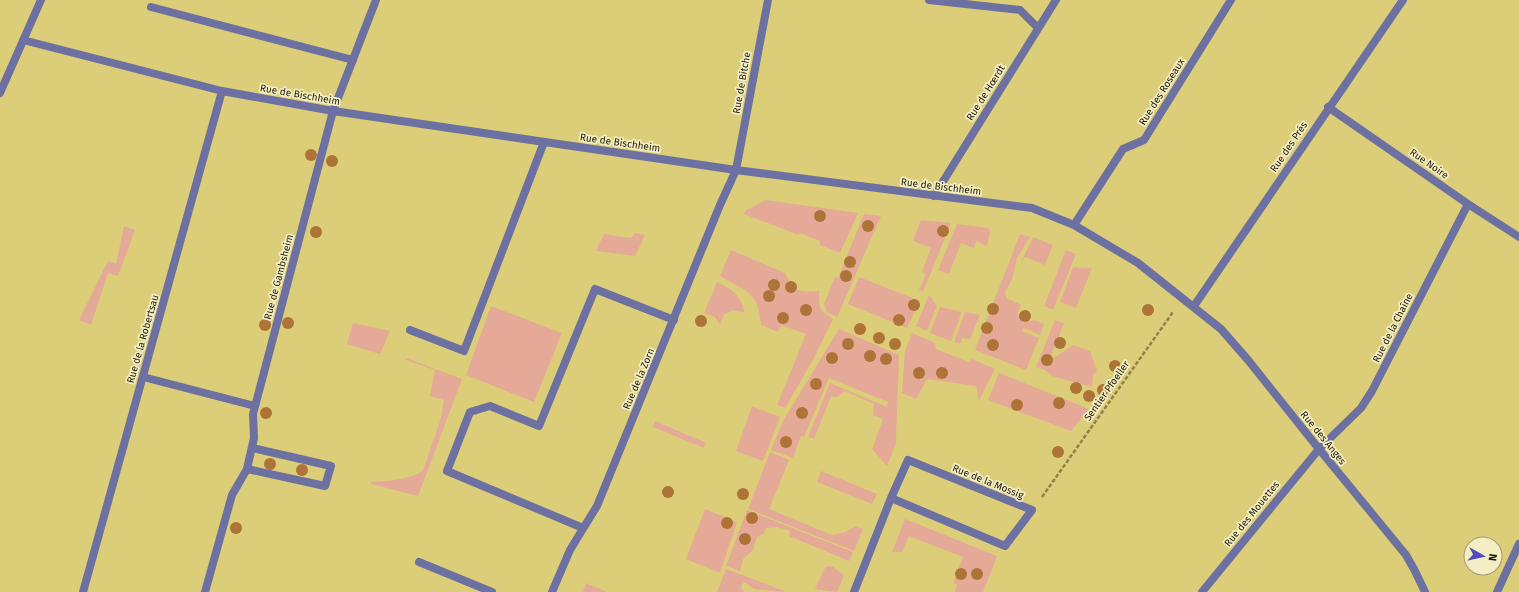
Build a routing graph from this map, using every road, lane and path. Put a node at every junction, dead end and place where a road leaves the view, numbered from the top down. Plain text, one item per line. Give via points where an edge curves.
1 (41, 0) edge
2 (376, 0) edge
3 (768, 0) edge
4 (929, 0) edge
5 (1056, 0) edge
6 (1231, 0) edge
7 (1403, 0) edge
8 (151, 7) dead end
9 (1038, 28) junction
10 (23, 40) junction
11 (352, 60) junction
12 (222, 91) junction
13 (0, 93) edge
14 (1328, 107) junction
15 (333, 111) junction
16 (544, 142) junction
17 (736, 170) junction
18 (934, 196) junction
19 (1468, 204) junction
20 (1074, 225) junction
21 (1519, 237) edge
22 (1183, 298) junction
23 (1194, 306) junction
24 (674, 320) junction
25 (410, 330) dead end
26 (143, 377) junction
27 (255, 406) junction
28 (252, 448) junction
29 (1318, 449) junction
30 (247, 469) junction
31 (1044, 493) dead end
32 (891, 498) junction
33 (583, 528) junction
34 (1519, 544) edge
35 (419, 562) dead end
36 (83, 592) edge
37 (205, 592) edge
38 (492, 592) edge
39 (552, 592) edge
40 (854, 592) edge
41 (1202, 592) edge
42 (1425, 592) edge
43 (1497, 592) edge

1 - 10 street
2 - 11 street, Rue de Gambsheim
3 - 17 street, Rue de Bitche
4 - 9 street via 1020,10
5 - 9 street, Rue de Hœrdt
6 - 20 street, Rue des Roseaux via 1144,140 1123,149
7 - 14 street, Rue des Prés
8 - 11 street
9 - 18 street, Rue de Hœrdt
10 - 12 street, Rue de Bischheim
10 - 13 street
11 - 15 street, Rue de Gambsheim
12 - 15 street, Rue de Bischheim
12 - 26 street, Rue de la Robertsau
14 - 19 street, Rue Noire
14 - 23 street, Rue des Prés
15 - 16 street, Rue de Bischheim
15 - 27 street, Rue de Gambsheim
16 - 17 street, Rue de Bischheim
16 - 25 street via 464,351
17 - 18 street, Rue de Bischheim
17 - 24 street, Rue de la Zorn
18 - 20 street, Rue de Bischheim via 1032,208
19 - 21 street, Rue Noire
19 - 29 street, Rue de la Chaîne via 1372,391 1361,408
20 - 22 street, Rue de Bischheim via 1138,263
22 - 23 street, Rue de Bischheim
22 - 31 path, Sentier Pfoeller
23 - 29 street, Rue des Anges via 1221,329 1248,360
24 - 33 street, Rue de la Zorn via 597,506
24 - 33 street via 595,289 539,426 490,406 470,412 447,471
26 - 27 street
26 - 36 street, Rue de la Robertsau
27 - 28 street, Rue de Gambsheim via 252,414
28 - 30 street, Rue de Gambsheim
28 - 30 street via 331,466 325,486
29 - 41 street, Rue des Mouettes
29 - 42 street, Rue des Anges via 1406,555
30 - 37 street, Rue de Gambsheim via 232,496
32 - 32 street, Rue de la Mossig via 908,460 1032,510 1005,546
32 - 40 street, Rue de la Mossig
33 - 39 street, Rue de la Zorn via 570,550
34 - 43 street
35 - 38 street

